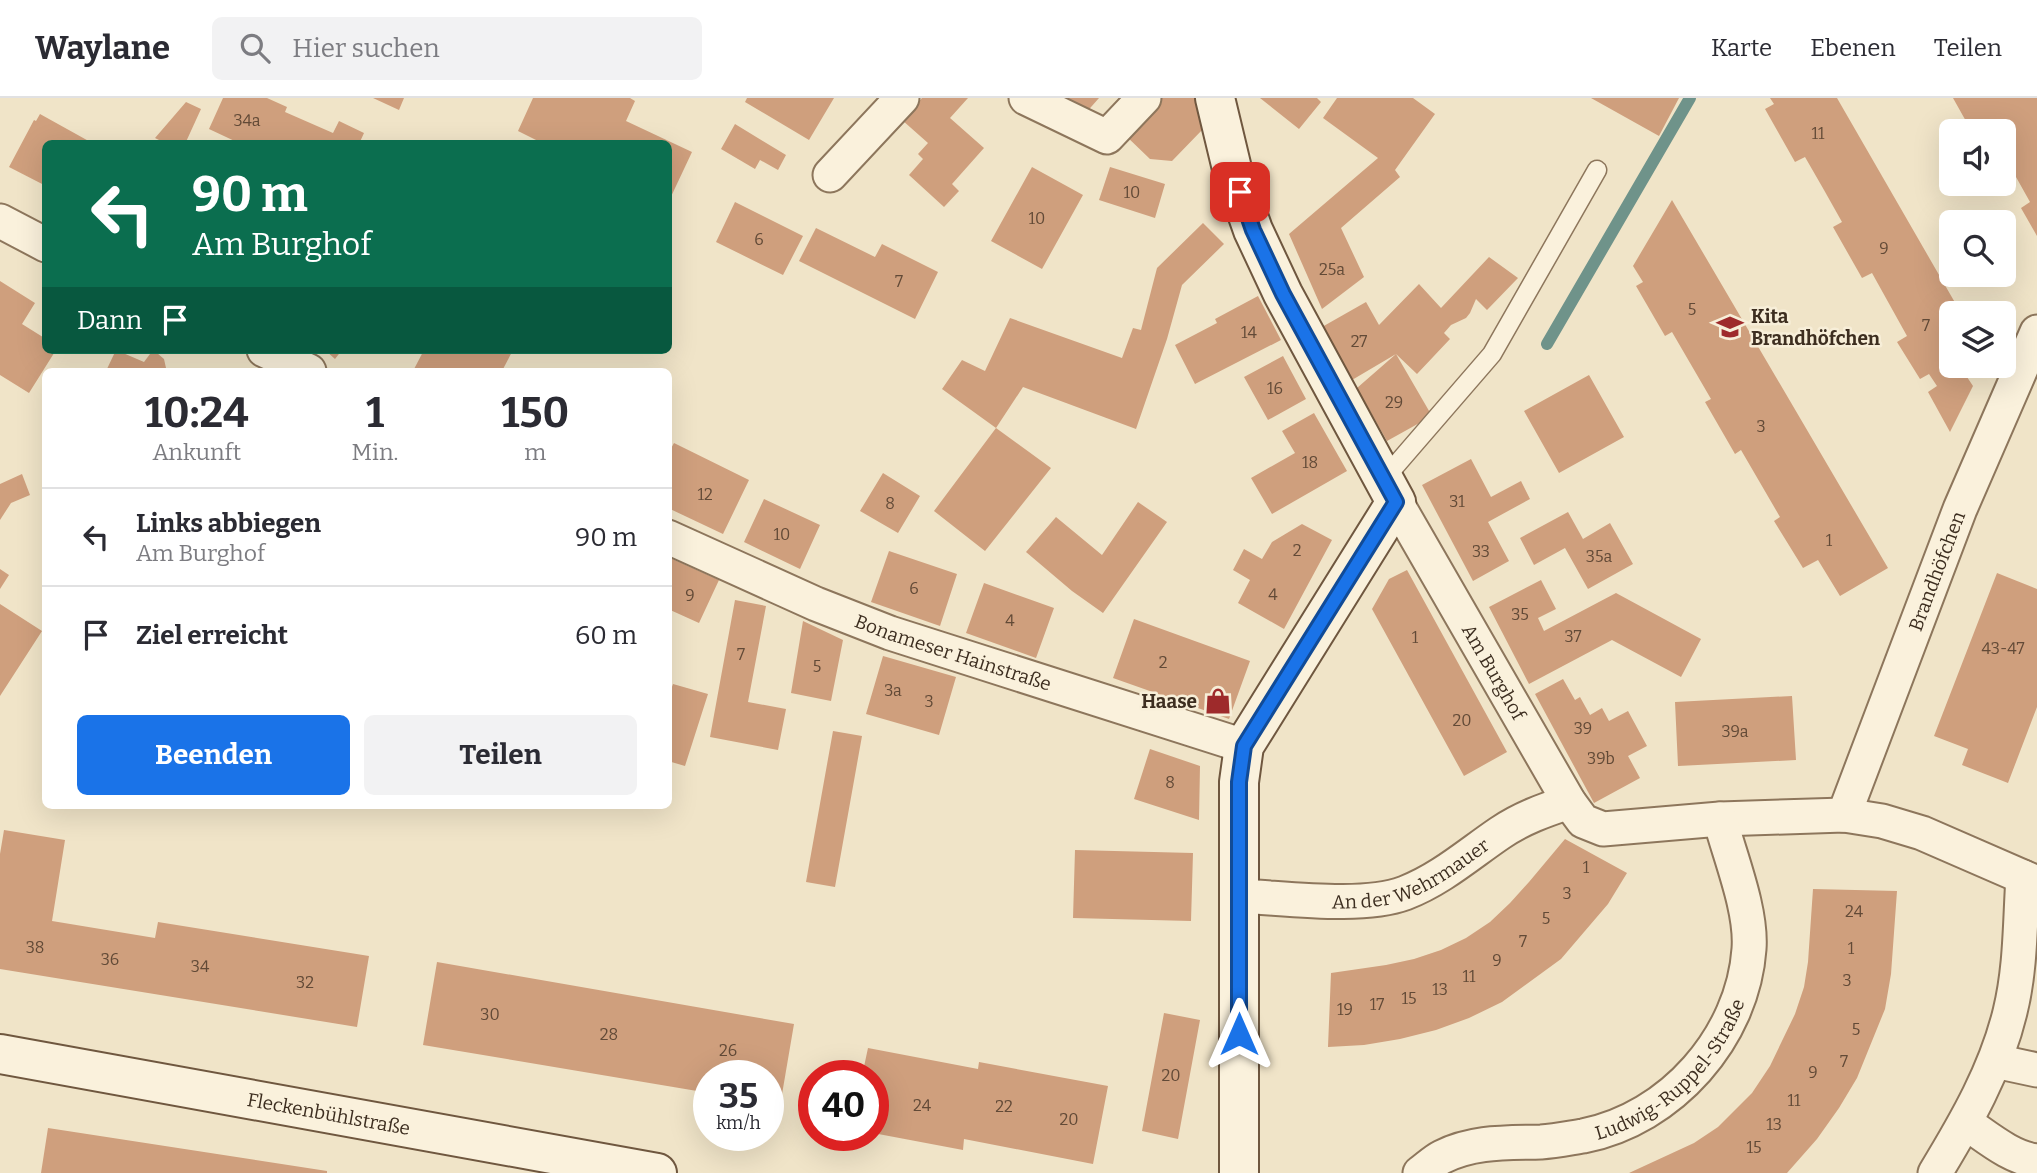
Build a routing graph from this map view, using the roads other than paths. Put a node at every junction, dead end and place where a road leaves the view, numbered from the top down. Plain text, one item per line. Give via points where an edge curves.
1 (902, 98) edge
2 (1026, 98) edge
3 (1144, 98) edge
4 (1214, 98) edge
5 (1597, 170) dead end
6 (830, 176) dead end
7 (0, 221) edge
8 (42, 243) edge
9 (2037, 331) edge
10 (273, 354) edge
11 (303, 368) edge
12 (1390, 490) junction
13 (672, 539) edge
14 (1244, 746) junction
15 (1569, 802) junction
16 (1844, 815) junction
17 (1720, 819) junction
18 (2030, 880) edge
19 (1239, 896) junction
20 (0, 1054) edge
21 (1995, 1061) junction
22 (2037, 1070) edge
23 (1966, 1123) junction
24 (2037, 1161) edge
25 (657, 1173) edge
26 (1239, 1173) edge
27 (1420, 1173) edge
28 (1935, 1173) edge

1 - 6 street
2 - 3 street via 1107,137
4 - 12 street, Am Burghof via 1253,230
5 - 12 lane via 1492,354
7 - 8 street
9 - 16 street, Brandhöfchen via 1959,509
10 - 11 street
12 - 14 street
12 - 15 street, Am Burghof
13 - 14 street, Bonameser Hainstraße via 890,633
14 - 19 street via 1239,782
15 - 17 street, Am Burghof via 1583,821 1603,829
15 - 19 street, An der Wehrmauer via 1528,816 1456,866 1403,894 1338,901
16 - 17 street, Am Burghof
16 - 18 street, Am Burghof via 1923,833
17 - 27 street, Ludwig-Ruppel-Straße via 1746,913 1749,947 1744,985 1733,1016 1691,1075 1653,1108 1623,1123 1544,1142 1469,1147
18 - 21 street via 2011,1010
19 - 26 street
20 - 25 street, Fleckenbühlstraße
21 - 22 street
21 - 23 street
23 - 24 street via 1997,1144
23 - 28 street

